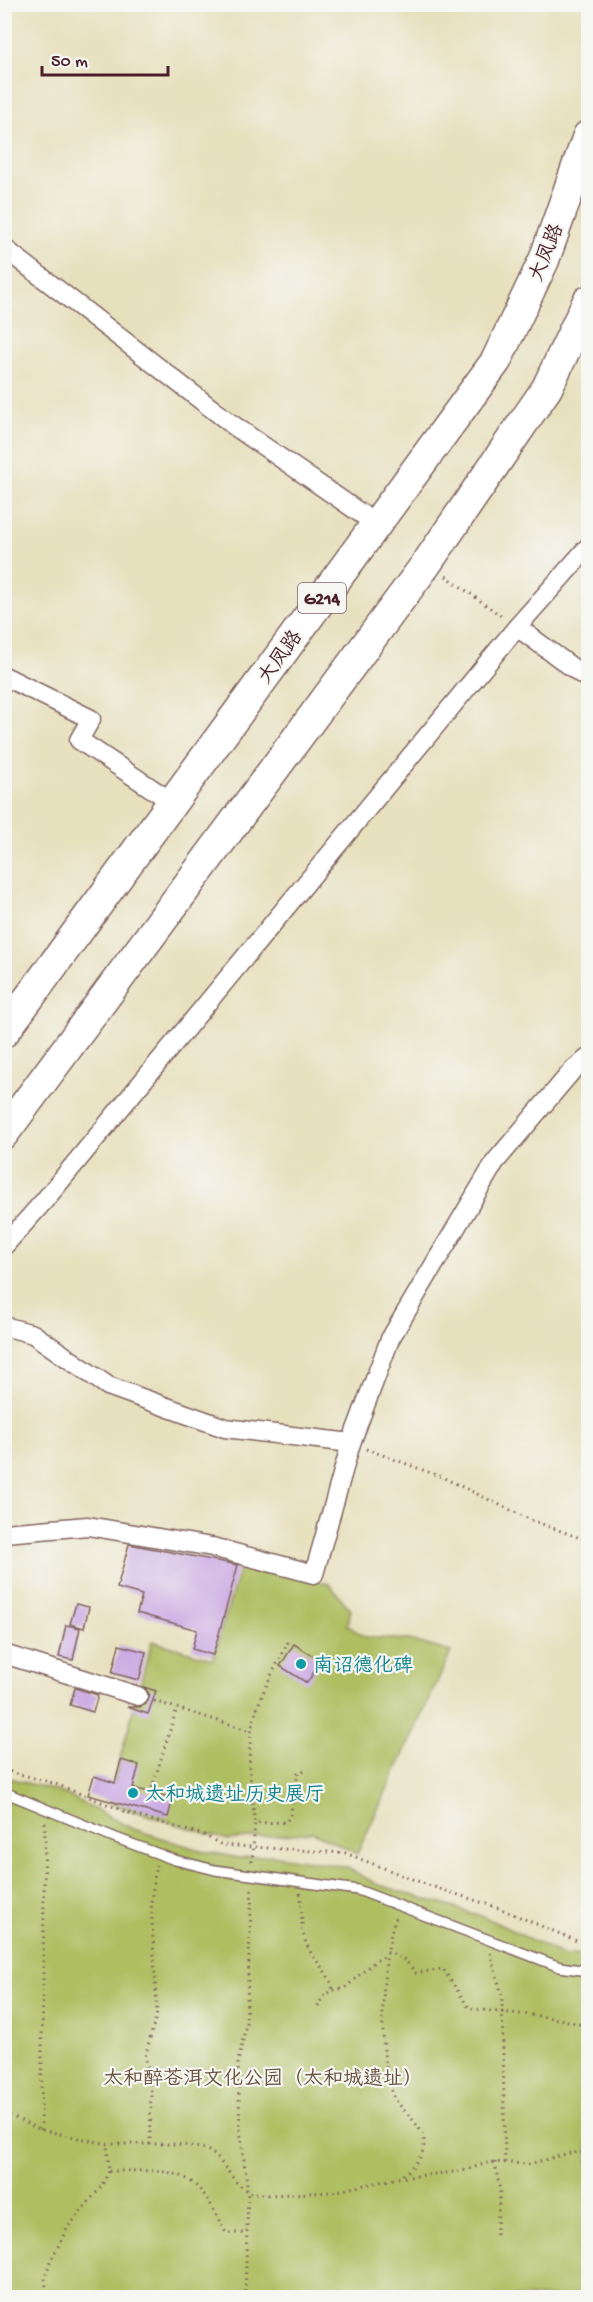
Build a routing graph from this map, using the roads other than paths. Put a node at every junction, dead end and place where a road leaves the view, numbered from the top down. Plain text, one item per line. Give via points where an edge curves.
1 (588, 136) edge
2 (4, 248) edge
3 (588, 301) edge
4 (376, 524) junction
5 (588, 547) edge
6 (517, 627) junction
7 (4, 676) edge
8 (588, 679) edge
9 (172, 802) junction
10 (4, 1032) edge
11 (588, 1058) edge
12 (4, 1133) edge
13 (4, 1246) edge
14 (4, 1326) edge
15 (351, 1443) junction
16 (4, 1533) edge
17 (4, 1654) edge
18 (138, 1696) road end
19 (4, 1792) edge
20 (588, 1971) edge

1 - 4 highway, 大凤路 / G214 via 544,260 495,362
2 - 4 street via 233,425
3 - 12 highway via 547,388 428,563
4 - 9 highway, 大凤路 / G214
5 - 6 street
6 - 8 street
6 - 13 street
7 - 9 street via 91,719 79,740
9 - 10 highway, 大凤路 / G214
11 - 15 street via 572,1071 495,1162 390,1339
14 - 15 street via 33,1334 108,1386 225,1428
15 - 16 street via 315,1574 212,1546 88,1526
17 - 18 street
19 - 20 lane via 159,1854 215,1870 358,1890 560,1967

